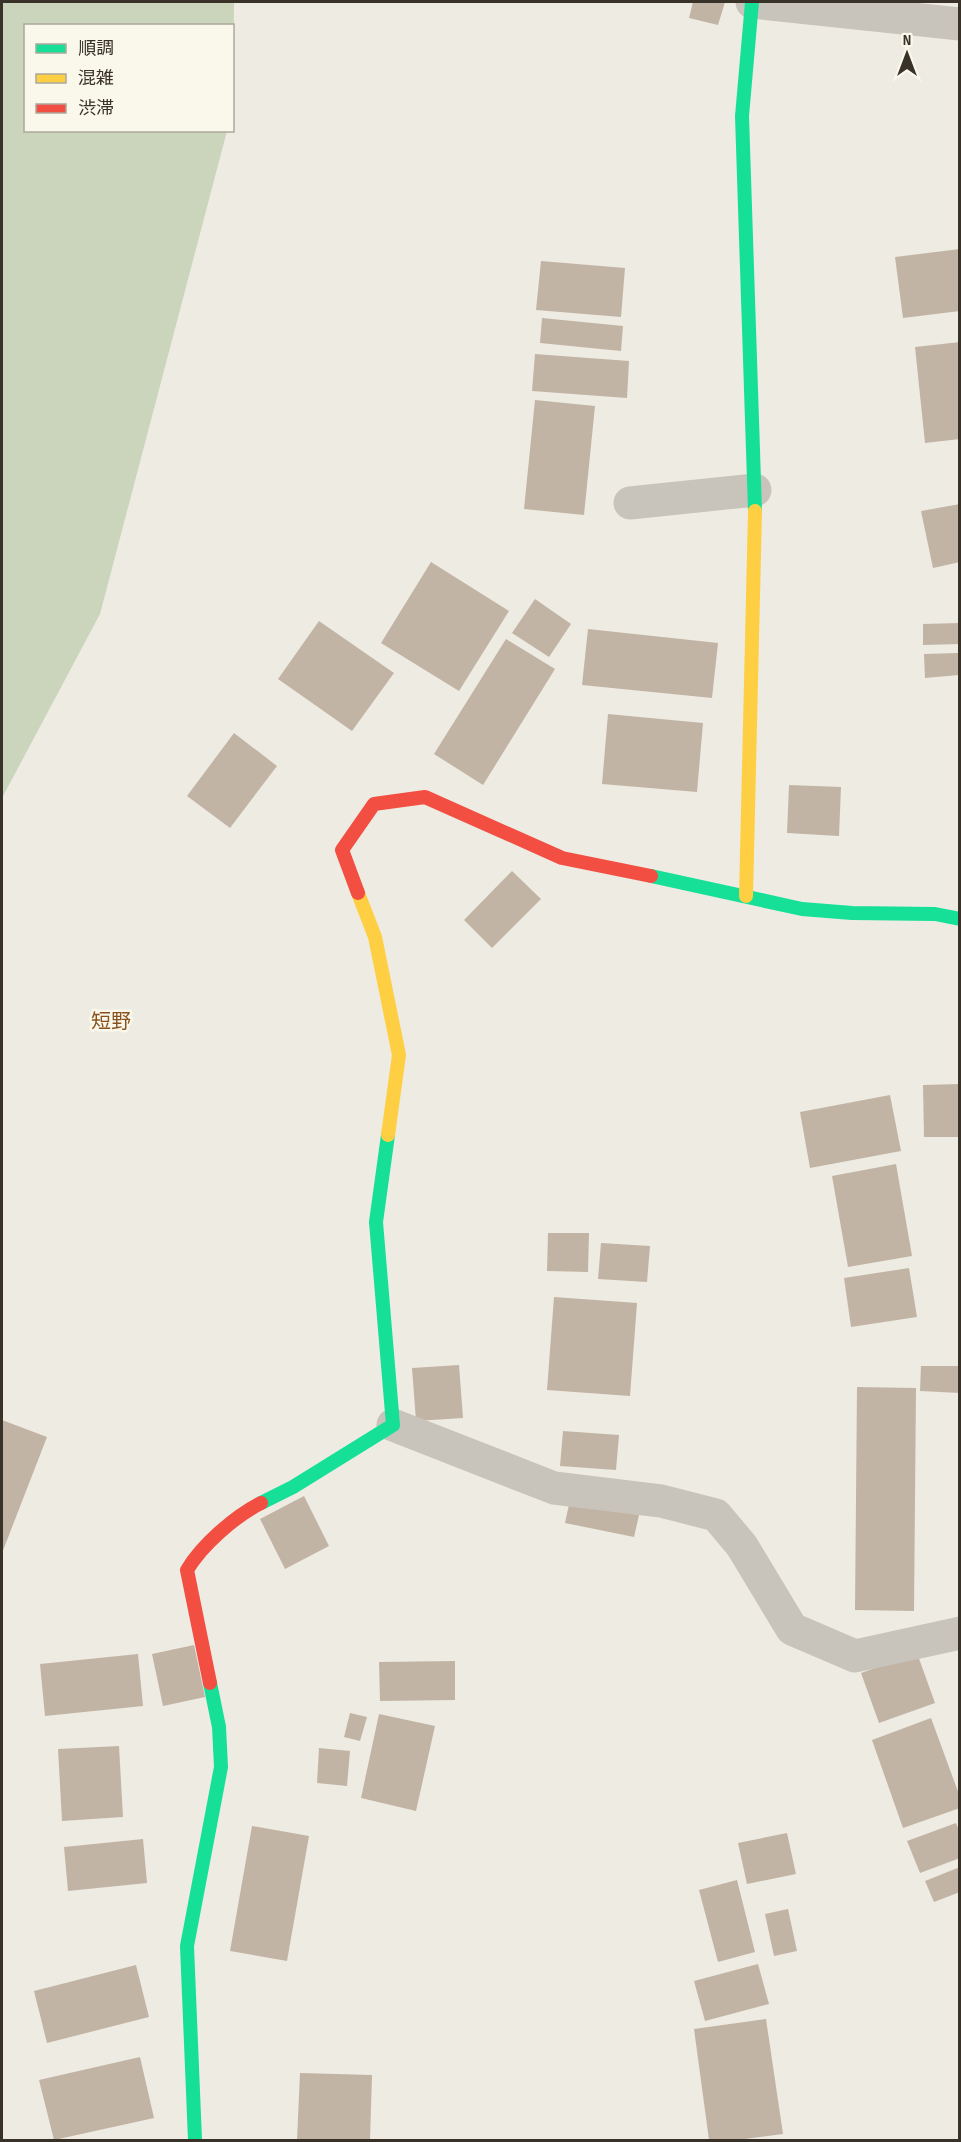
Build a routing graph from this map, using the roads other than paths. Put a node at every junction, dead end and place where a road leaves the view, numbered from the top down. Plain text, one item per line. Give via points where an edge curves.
1 (752, 2) edge
2 (960, 24) edge
3 (755, 490) junction
4 (630, 503) dead end
5 (747, 896) junction
6 (960, 919) edge
7 (393, 1425) junction
8 (960, 1633) edge
9 (195, 2140) edge

1 - 2 street
1 - 3 street via 742,116
3 - 4 street
3 - 5 street
5 - 6 street via 801,909 935,914
5 - 7 street via 561,858 425,797 374,804 342,850 375,937 399,1055 376,1222
7 - 8 street via 554,1488 661,1501 716,1515 742,1546 792,1629 855,1656
7 - 9 street via 248,1510 196,1555 187,1569 219,1727 221,1767 187,1946

